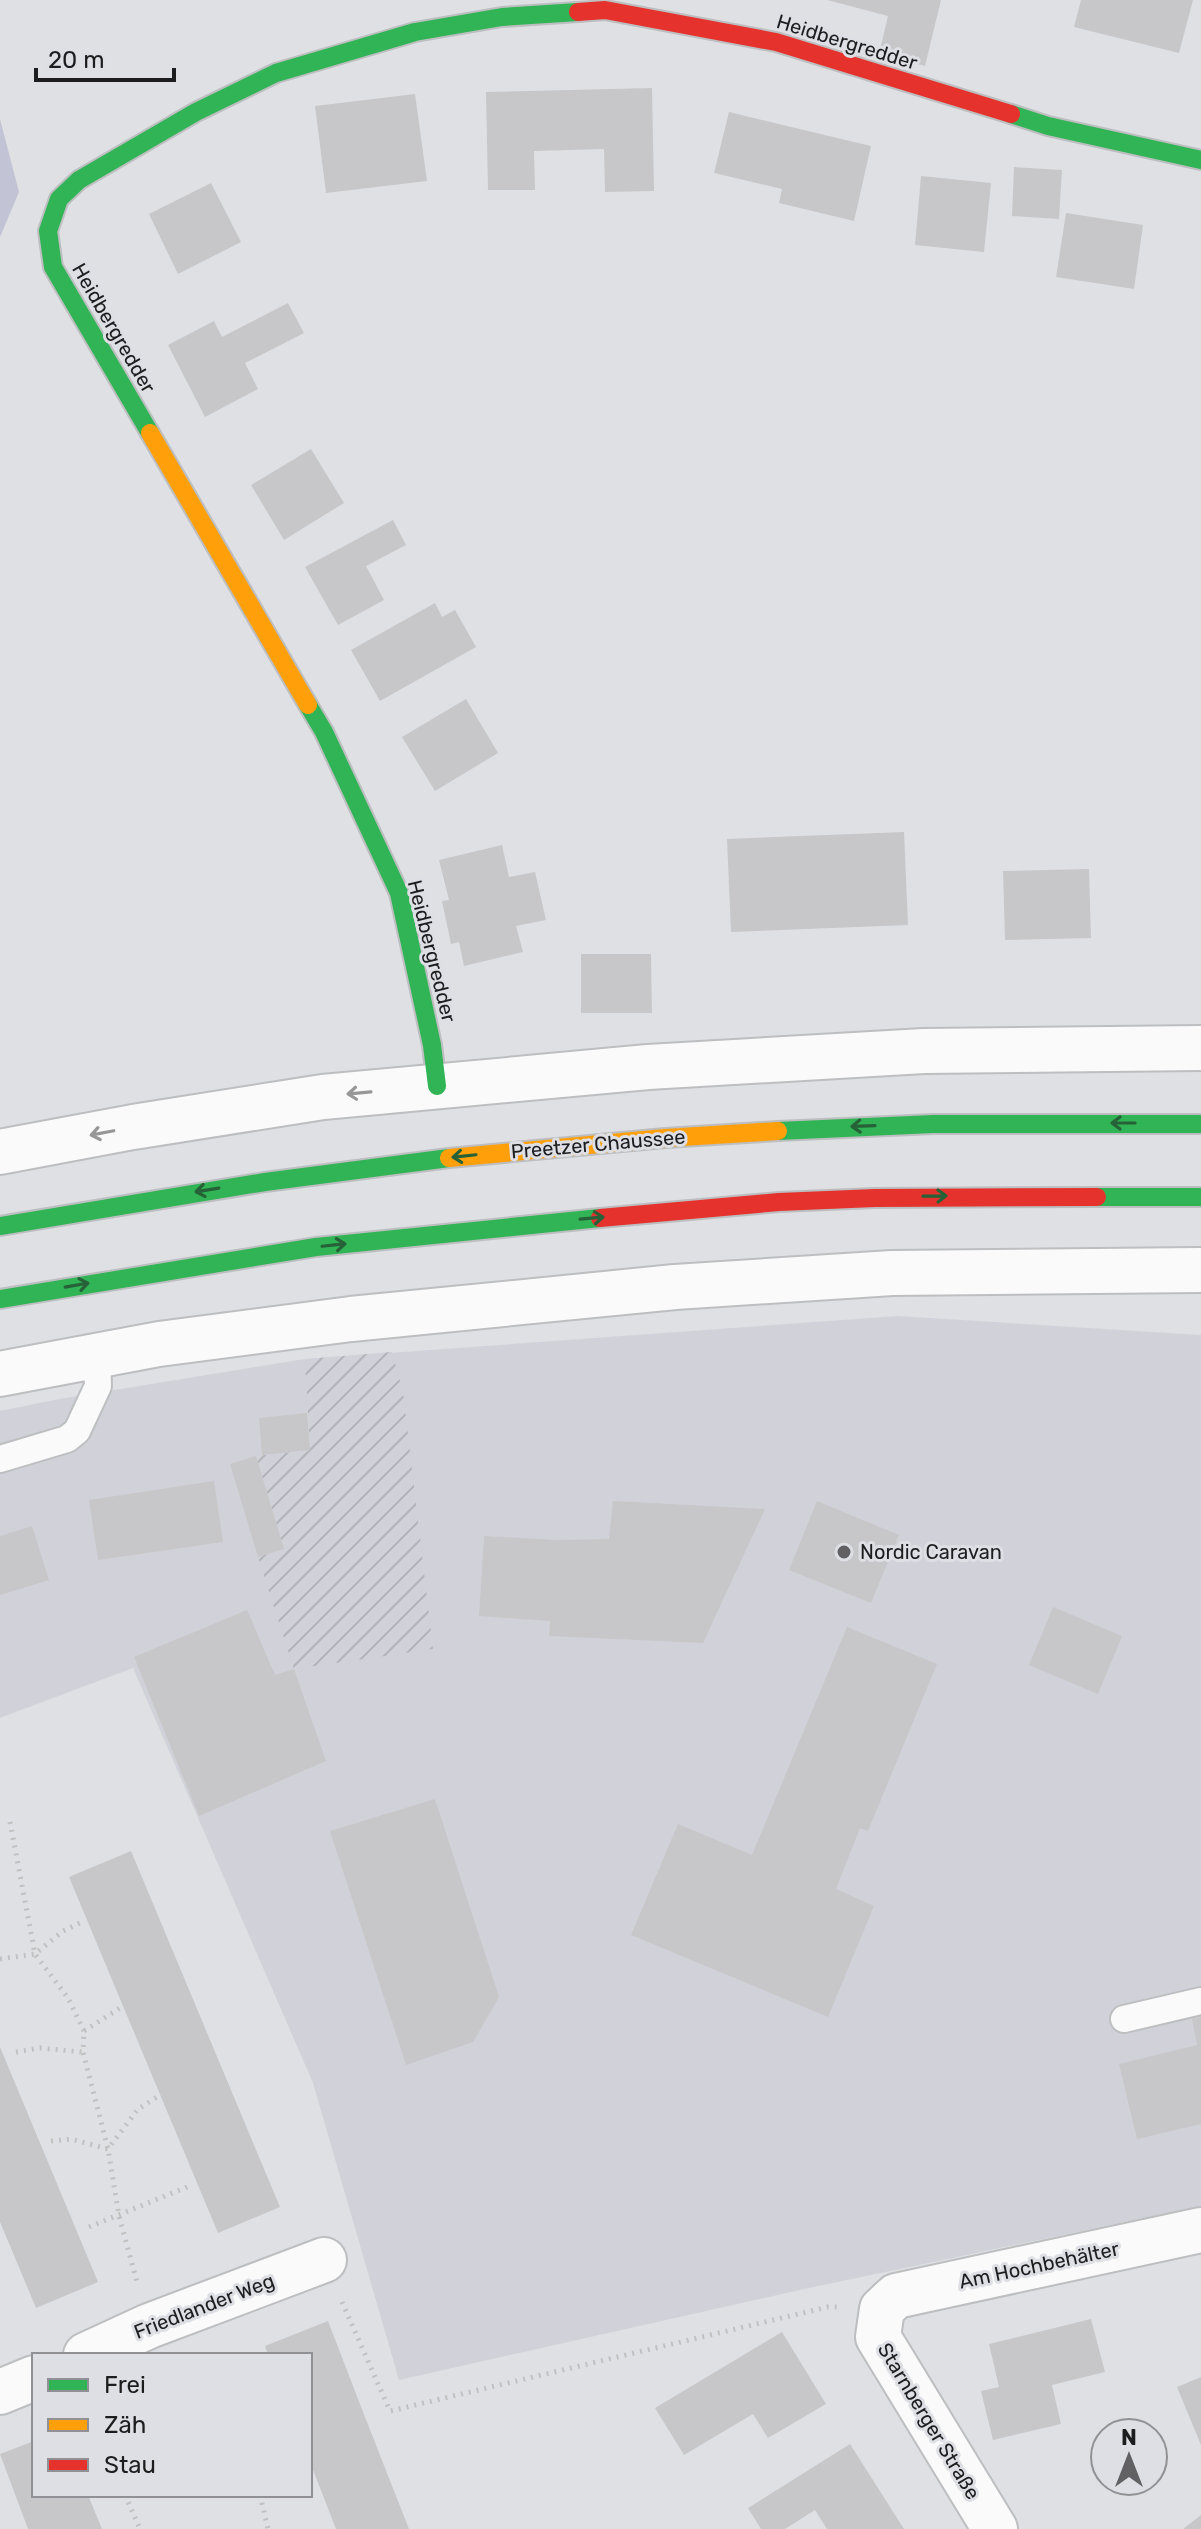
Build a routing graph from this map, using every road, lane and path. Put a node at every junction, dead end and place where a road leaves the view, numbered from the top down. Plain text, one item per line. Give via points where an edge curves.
1 (605, 5) edge
2 (1201, 160) edge
3 (1201, 1048) edge
4 (437, 1086) junction
5 (1201, 1124) edge
6 (0, 1152) edge
7 (1201, 1197) edge
8 (0, 1226) edge
9 (1201, 1270) edge
10 (0, 1299) edge
11 (97, 1355) junction
12 (0, 1374) edge
13 (0, 1459) edge
14 (10, 1822) dead end
15 (82, 1922) dead end
16 (35, 1954) junction
17 (0, 1959) edge
18 (1201, 2001) edge
19 (120, 2008) dead end
20 (1124, 2019) dead end
21 (84, 2031) junction
22 (16, 2052) dead end
23 (83, 2052) junction
24 (157, 2097) dead end
25 (51, 2141) dead end
26 (108, 2149) junction
27 (192, 2185) dead end
28 (119, 2216) junction
29 (89, 2227) dead end
30 (1201, 2230) edge
31 (324, 2260) joint
32 (882, 2309) junction
33 (149, 2326) junction
34 (90, 2353) edge
35 (32, 2379) edge
36 (0, 2392) edge
37 (126, 2497) edge
38 (260, 2497) edge
39 (140, 2529) edge
40 (268, 2529) edge
41 (995, 2529) edge

1 - 2 main road, Heidbergredder via 776,42 1048,126
1 - 4 main road, Heidbergredder via 415,32 276,73 79,180 59,199 48,231 53,267 324,732 399,893
3 - 4 street via 924,1051
4 -> 6 street via 323,1097
5 -> 8 main road, Preetzer Chaussee via 810,1127 553,1146 284,1178
10 -> 7 main road via 316,1247 733,1205 942,1196
9 - 11 street via 892,1273 675,1287 351,1319
11 - 12 street
11 - 13 lane via 98,1386 77,1431 67,1439
14 - 16 path
15 - 16 path
16 - 17 path
16 - 21 path via 68,1998
18 - 20 lane
19 - 21 path
21 - 23 path
22 - 23 path
23 - 26 path
24 - 26 path via 138,2109
25 - 26 path via 71,2139
26 - 28 path
27 - 28 path
28 - 29 path
28 - 33 path
30 - 32 street, Am Hochbehälter via 896,2296
31 - 32 path via 390,2411 828,2307
31 - 33 street, Friedlander Weg
32 - 41 street, Starnberger Straße via 878,2337
33 - 34 street, Friedlander Weg
35 - 36 street
37 - 39 path
38 - 40 path

